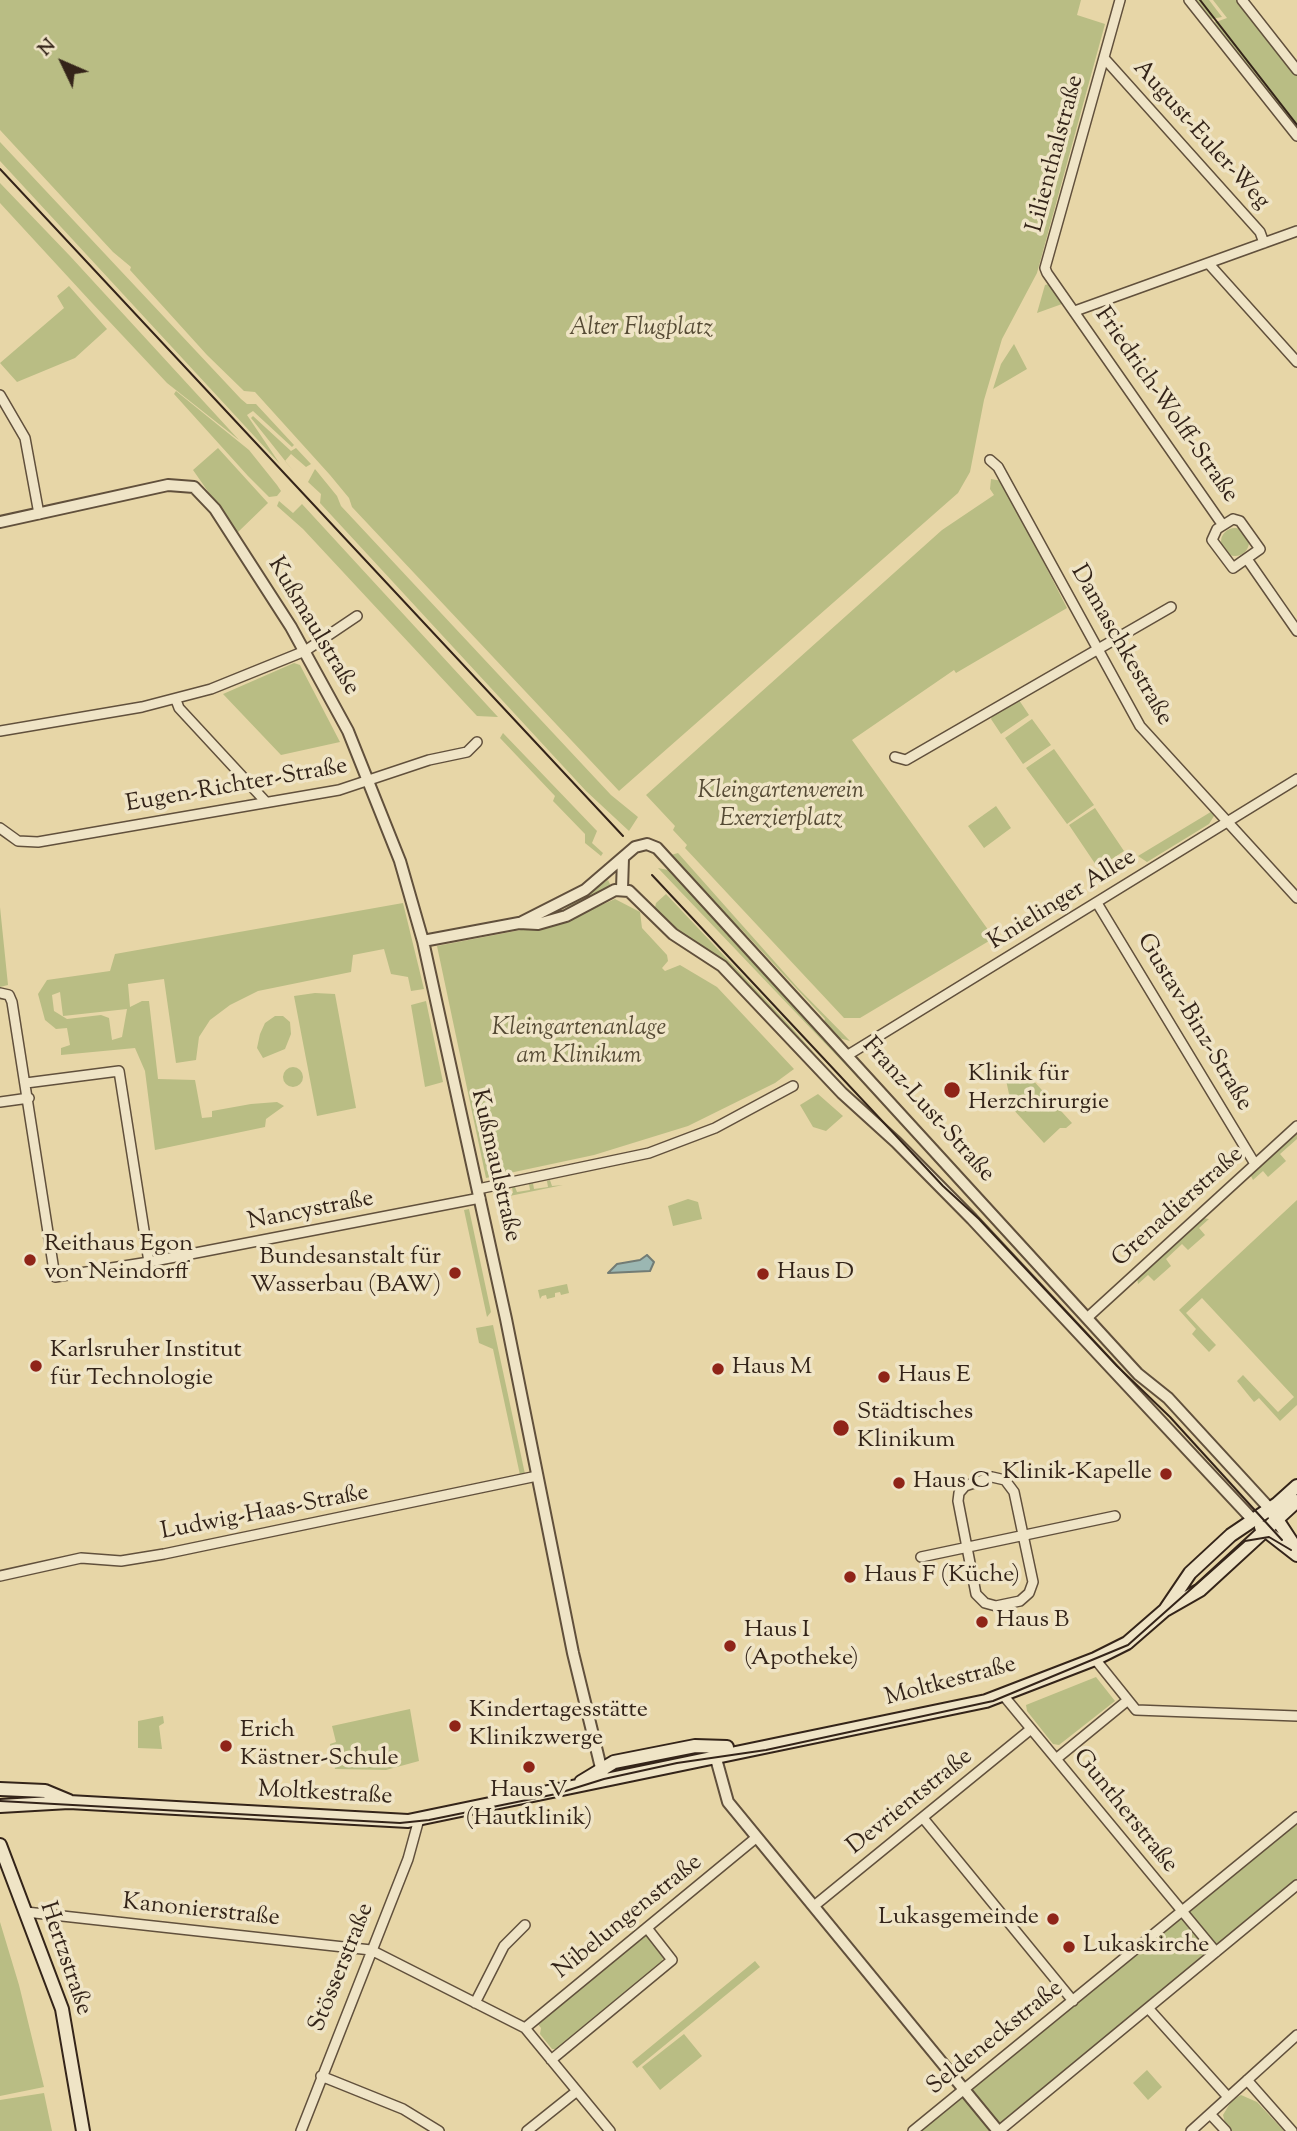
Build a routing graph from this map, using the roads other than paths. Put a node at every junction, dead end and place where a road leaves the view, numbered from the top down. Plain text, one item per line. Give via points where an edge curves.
1 (1120, 0) edge
2 (1189, 0) edge
3 (1242, 0) edge
4 (1104, 58) junction
5 (1297, 70) edge
6 (1297, 136) edge
7 (1297, 231) edge
8 (1264, 243) junction
9 (1209, 264) junction
10 (1075, 311) junction
11 (1297, 362) edge
12 (0, 395) edge
13 (990, 460) dead end
14 (39, 514) junction
15 (0, 522) edge
16 (1222, 524) junction
17 (1247, 559) junction
18 (1171, 607) dead end
19 (357, 616) dead end
20 (1297, 631) edge
21 (1098, 649) junction
22 (305, 651) junction
23 (176, 700) junction
24 (0, 731) edge
25 (477, 742) dead end
26 (895, 757) dead end
27 (1297, 779) edge
28 (369, 781) junction
29 (266, 802) junction
30 (1228, 823) junction
31 (0, 828) edge
32 (623, 858) junction
33 (622, 889) junction
34 (1297, 898) edge
35 (1097, 902) junction
36 (519, 923) junction
37 (423, 941) junction
38 (4, 994) edge
39 (848, 1055) junction
40 (26, 1083) junction
41 (793, 1086) dead end
42 (29, 1098) junction
43 (0, 1102) edge
44 (1297, 1126) edge
45 (1255, 1164) junction
46 (479, 1194) junction
47 (149, 1262) junction
48 (1087, 1318) junction
49 (537, 1476) junction
50 (1297, 1486) edge
51 (1297, 1501) edge
52 (1274, 1514) junction
53 (1115, 1516) dead end
54 (1253, 1520) junction
55 (1265, 1531) junction
56 (1024, 1534) junction
57 (966, 1547) junction
58 (1297, 1553) edge
59 (921, 1557) dead end
60 (0, 1576) edge
61 (1165, 1610) junction
62 (1095, 1659) junction
63 (1003, 1695) junction
64 (1128, 1700) junction
65 (1118, 1709) junction
66 (1136, 1710) junction
67 (1297, 1717) edge
68 (1031, 1729) junction
69 (772, 1746) junction
70 (715, 1755) junction
71 (1056, 1759) junction
72 (602, 1774) junction
73 (0, 1789) edge
74 (69, 1801) junction
75 (0, 1806) edge
76 (1297, 1817) edge
77 (923, 1818) junction
78 (419, 1819) junction
79 (757, 1837) junction
80 (0, 1844) edge
81 (1297, 1885) edge
82 (814, 1906) junction
83 (1181, 1911) junction
84 (26, 1912) junction
85 (525, 1925) dead end
86 (647, 1928) junction
87 (371, 1950) junction
88 (1216, 1952) junction
89 (1073, 2001) junction
90 (475, 2003) junction
91 (1148, 2008) junction
92 (525, 2028) junction
93 (1297, 2035) edge
94 (551, 2060) junction
95 (321, 2076) junction
96 (1247, 2080) junction
97 (964, 2090) junction
98 (577, 2091) junction
99 (1228, 2097) junction
100 (1210, 2114) junction
101 (83, 2131) edge
102 (302, 2131) edge
103 (439, 2131) edge
104 (527, 2131) edge
105 (610, 2131) edge
106 (913, 2131) edge
107 (998, 2131) edge
108 (1191, 2131) edge
109 (1226, 2131) edge
110 (1292, 2131) edge

1 - 4 street, Lilienthalstraße
2 - 6 street
3 - 5 street
4 - 8 street, August-Euler-Weg via 1260,232
4 - 10 street, Lilienthalstraße via 1045,268
7 - 8 street
8 - 9 street
9 - 10 street
9 - 11 street
10 - 16 street, Friedrich-Wolff-Straße
12 - 14 street via 25,438
13 - 21 street, Damaschkestraße
14 - 15 street
14 - 22 street, Kußmaulstraße via 168,485 194,487 215,509
16 - 17 street, Friedrich-Wolff-Straße via 1240,521 1260,549
16 - 17 street, Friedrich-Wolff-Straße via 1212,540 1233,568
17 - 20 street
18 - 21 street
19 - 22 street
21 - 26 street via 906,760
21 - 30 street, Damaschkestraße via 1140,726
22 - 23 street
22 - 28 street, Kußmaulstraße via 345,724
23 - 24 street
23 - 29 street via 178,708
25 - 28 street, Eugen-Richter-Straße via 467,752
27 - 30 street, Knielinger Allee
28 - 29 street, Eugen-Richter-Straße
28 - 37 street, Kußmaulstraße via 400,861
29 - 31 street, Eugen-Richter-Straße via 38,842 18,841
30 - 34 street, Damaschkestraße
30 - 35 street, Knielinger Allee
32 - 33 street
32 - 36 street, Franz-Lust-Straße via 584,890
32 - 39 street, Franz-Lust-Straße via 643,844 660,850
33 - 36 street, Franz-Lust-Straße via 566,916 538,924
33 - 54 street, Franz-Lust-Straße via 673,934 722,966 842,1093 972,1219
35 - 39 street, Knielinger Allee
35 - 45 street, Gustav-Binz-Straße
36 - 37 street, Franz-Lust-Straße
37 - 46 street, Kußmaulstraße
38 - 40 street, Nancystraße
39 - 48 street, Franz-Lust-Straße
40 - 42 street, Nancystraße
40 - 47 street via 119,1071
41 - 46 street via 715,1128 649,1153
42 - 43 street
42 - 47 street, Nancystraße via 55,1277
44 - 45 street, Grenadierstraße
45 - 48 street, Grenadierstraße
46 - 47 street, Nancystraße
46 - 49 street, Kußmaulstraße
48 - 52 street, Franz-Lust-Straße
49 - 60 street, Ludwig-Haas-Straße via 153,1556 121,1561 81,1558
49 - 72 street, Kußmaulstraße
50 - 52 main road, Moltkestraße
51 - 52 main road, Moltkestraße
52 - 54 main road, Moltkestraße
52 - 55 main road, Moltkestraße
52 - 58 main road
53 - 56 street
54 - 55 main road
54 - 61 main road, Moltkestraße via 1190,1573
55 - 58 main road
55 - 61 main road, Moltkestraße via 1200,1590
56 - 57 street
56 - 57 street via 1013,1488 1002,1479 987,1478 959,1493
56 - 57 street via 1032,1587 1015,1602 990,1605 978,1598
57 - 59 street
61 - 62 main road, Moltkestraße via 1127,1643
62 - 63 main road, Moltkestraße
62 - 64 street
63 - 68 street, Guntherstraße
63 - 69 main road, Moltkestraße
64 - 65 street
64 - 66 street
65 - 66 street
65 - 71 street
66 - 67 street
68 - 71 street, Guntherstraße
68 - 77 street, Devrientstraße
69 - 70 main road, Moltkestraße
69 - 72 main road, Moltkestraße via 695,1746 614,1762
70 - 72 main road, Moltkestraße
70 - 79 street via 723,1794
71 - 83 street, Guntherstraße
72 - 78 main road, Moltkestraße via 575,1786
73 - 74 main road, Moltkestraße via 45,1791
74 - 75 main road, Moltkestraße
74 - 78 main road, Moltkestraße
76 - 83 street, Seldeneckstraße
77 - 82 street, Devrientstraße
77 - 89 street
78 - 87 street, Stösserstraße
79 - 82 street
79 - 86 street, Nibelungenstraße
80 - 84 main road, Hertzstraße
81 - 88 street
82 - 97 street
83 - 88 street, Guntherstraße
83 - 89 street, Seldeneckstraße
84 - 87 street, Kanonierstraße
84 - 101 main road, Hertzstraße via 62,2008
85 - 90 street via 504,1946
86 - 92 street, Nibelungenstraße
86 - 94 street via 672,1960
87 - 90 street
87 - 95 street, Stösserstraße
88 - 91 street
89 - 97 street, Seldeneckstraße
90 - 92 street
91 - 99 street
91 - 107 street
92 - 94 street
93 - 96 street
94 - 98 street
95 - 102 street, Stösserstraße
95 - 103 street via 403,2109
96 - 99 street
96 - 110 street
97 - 106 street, Seldeneckstraße
97 - 107 street
98 - 104 street
98 - 105 street
99 - 100 street
100 - 108 street
100 - 109 street

